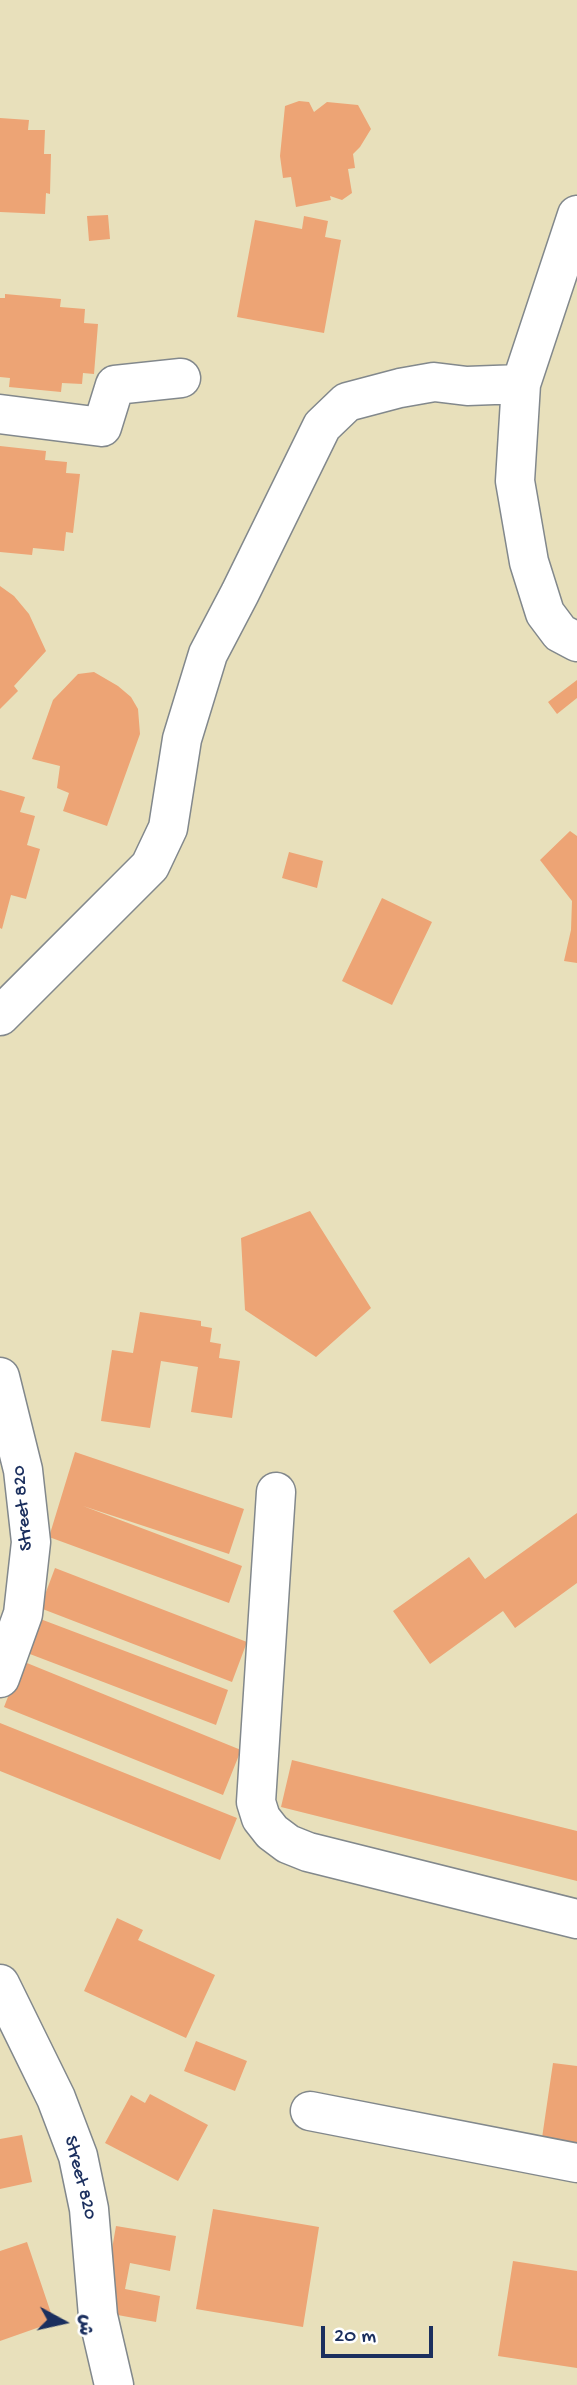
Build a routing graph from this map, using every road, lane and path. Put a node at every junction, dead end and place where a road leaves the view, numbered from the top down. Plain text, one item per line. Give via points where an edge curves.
1 (577, 215) edge
2 (181, 378) dead end
3 (521, 384) junction
4 (0, 414) edge
5 (577, 642) edge
6 (0, 1016) edge
7 (0, 1377) edge
8 (276, 1492) dead end
9 (0, 1678) edge
10 (577, 1919) edge
11 (0, 1984) edge
12 (10, 2024) edge
13 (310, 2111) dead end
14 (577, 2163) edge
15 (114, 2385) edge

1 - 3 street
2 - 4 street via 115,385 102,427
3 - 5 street via 515,481 529,562 545,613 559,633
3 - 6 street via 434,382 400,388 347,402 322,426 208,654 182,739 168,828 150,866
7 - 9 street, Street 820 via 23,1470 31,1542 23,1614
8 - 10 street via 256,1802 261,1818 288,1844 308,1852
11 - 12 street, Street 820
12 - 15 street, Street 820 via 56,2098 78,2156 89,2209 99,2316
13 - 14 street

